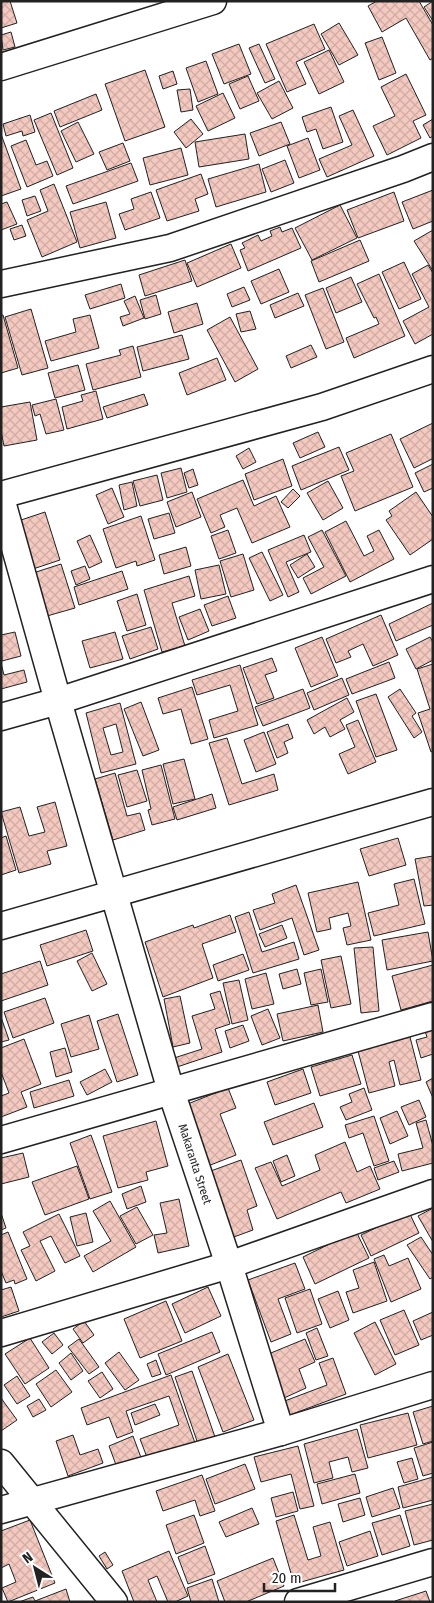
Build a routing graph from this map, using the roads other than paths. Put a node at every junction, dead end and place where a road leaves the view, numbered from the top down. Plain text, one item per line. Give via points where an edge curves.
1 (213, 1) edge
2 (1, 67) edge
3 (433, 157) edge
4 (1, 284) edge
5 (433, 369) edge
6 (1, 497) edge
7 (433, 579) edge
8 (58, 701) junction
9 (1, 717) edge
10 (433, 802) edge
11 (114, 894) junction
12 (1, 926) edge
13 (433, 1016) edge
14 (171, 1091) junction
15 (1, 1140) edge
16 (433, 1193) edge
17 (229, 1265) junction
18 (1, 1333) edge
19 (433, 1385) edge
20 (281, 1432) junction
21 (1, 1463) edge
22 (32, 1500) junction
23 (1, 1510) edge
24 (433, 1562) edge
25 (114, 1602) edge
26 (298, 1602) edge

1 - 2 street
3 - 4 street via 170,248
5 - 6 street via 322,407
6 - 8 street, Makaranta Street
7 - 8 street
8 - 9 street
8 - 11 street, Makaranta Street
10 - 11 street
11 - 12 street
11 - 14 street, Makaranta Street
13 - 14 street
14 - 15 street
14 - 17 street, Makaranta Street
16 - 17 street
17 - 18 street
17 - 20 street, Makaranta Street
19 - 20 street
20 - 22 street
21 - 22 street
22 - 23 street
22 - 25 street
24 - 26 street

